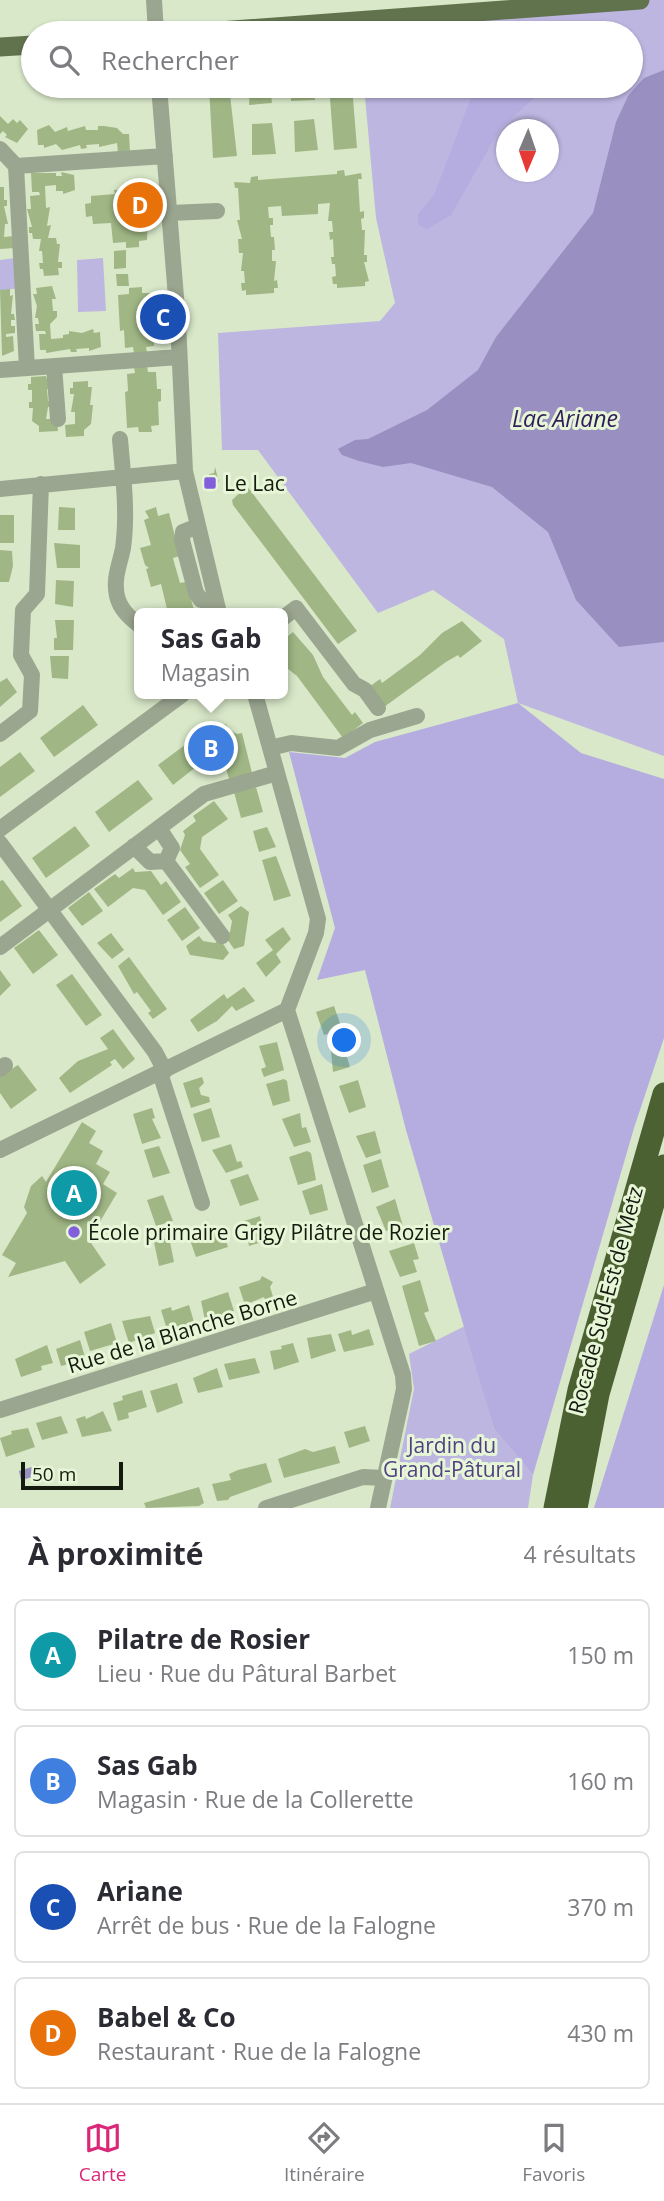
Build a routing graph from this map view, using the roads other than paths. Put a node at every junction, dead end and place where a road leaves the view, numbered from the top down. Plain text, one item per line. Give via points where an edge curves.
1 (154, 0) edge
2 (640, 0) edge
3 (155, 21) edge
4 (355, 21) edge
5 (21, 46) edge
6 (0, 47) edge
7 (160, 98) edge
8 (0, 149) edge
9 (165, 156) junction
10 (16, 166) junction
11 (216, 211) dead end
12 (170, 213) junction
13 (179, 357) junction
14 (54, 366) junction
15 (27, 368) junction
16 (0, 370) edge
17 (58, 419) dead end
18 (120, 439) dead end
19 (185, 471) junction
20 (124, 476) junction
21 (41, 484) junction
22 (0, 489) edge
23 (217, 607) edge
24 (288, 614) edge
25 (134, 620) edge
26 (176, 699) edge
27 (256, 699) edge
28 (378, 708) dead end
29 (417, 716) dead end
30 (0, 734) edge
31 (270, 748) junction
32 (277, 773) junction
33 (159, 828) junction
34 (0, 829) edge
35 (0, 843) edge
36 (134, 846) junction
37 (166, 861) junction
38 (48, 911) junction
39 (222, 936) dead end
40 (0, 947) edge
41 (287, 1010) junction
42 (162, 1072) junction
43 (664, 1094) edge
44 (0, 1150) edge
45 (664, 1166) edge
46 (202, 1203) dead end
47 (376, 1291) junction
48 (0, 1410) edge
49 (384, 1478) junction
50 (266, 1508) edge
51 (378, 1508) edge
52 (555, 1508) edge
53 (576, 1508) edge

1 - 3 street
2 - 4 main road
5 - 6 main road
7 - 9 street
8 - 10 street
9 - 10 street
9 - 12 street
10 - 15 street
11 - 12 street
12 - 13 street
13 - 14 street
13 - 19 street
14 - 15 street
14 - 17 street
15 - 16 street
18 - 20 street
19 - 20 street
19 - 23 street
20 - 21 street
20 - 25 street via 123,550 116,588 124,611
21 - 22 street
21 - 30 street via 37,594 23,610 21,655 32,675 30,711
24 - 28 street via 296,608
26 - 34 street
27 - 31 street
29 - 31 street via 370,730 338,748 291,743
31 - 32 street
32 - 33 street via 204,794
32 - 41 street via 318,919
33 - 36 street
33 - 37 street via 172,848
35 - 38 street
36 - 37 street via 150,862
36 - 38 street
37 - 39 street
38 - 40 street
38 - 42 street via 155,1052
41 - 42 street
41 - 47 street
42 - 44 street
42 - 46 street
43 - 52 highway, Rocade Sud-Est de Metz via 579,1390
45 - 53 highway, Rocade Sud-Est de Metz via 598,1394
47 - 48 street, Rue de la Blanche Borne
47 - 49 street via 404,1381
49 - 50 street via 363,1477
49 - 51 street

